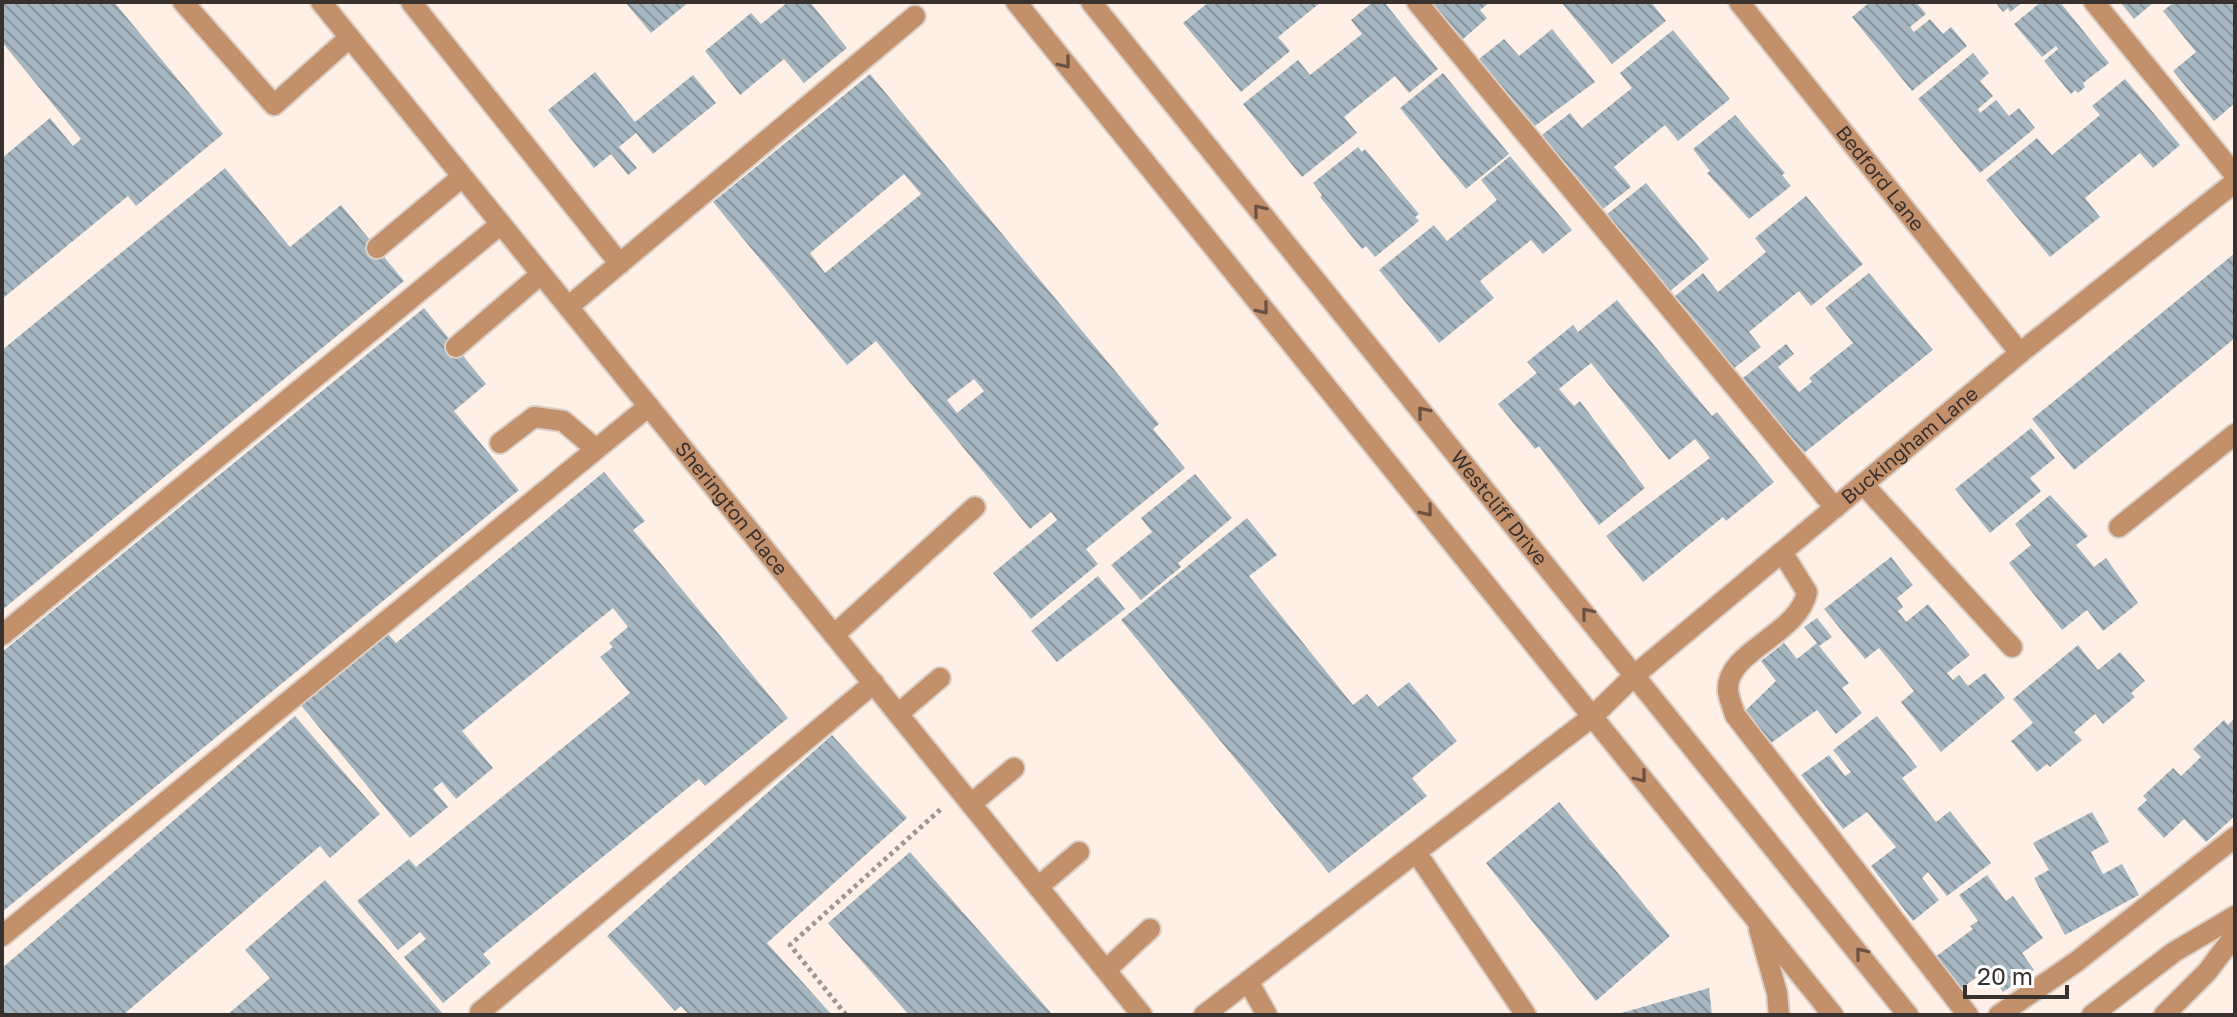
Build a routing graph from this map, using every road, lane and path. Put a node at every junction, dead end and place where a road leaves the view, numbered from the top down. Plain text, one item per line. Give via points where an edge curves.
1 (183, 2) edge
2 (321, 2) edge
3 (411, 2) edge
4 (1016, 2) edge
5 (1091, 2) edge
6 (1417, 2) edge
7 (1739, 2) edge
8 (2094, 2) edge
9 (915, 16) dead end
10 (349, 38) junction
11 (2235, 175) edge
12 (462, 177) junction
13 (2235, 182) edge
14 (501, 224) junction
15 (377, 248) dead end
16 (620, 264) junction
17 (541, 274) junction
18 (568, 307) junction
19 (456, 347) dead end
20 (2020, 353) junction
21 (649, 406) junction
22 (2235, 434) edge
23 (500, 443) dead end
24 (596, 449) junction
25 (1863, 484) junction
26 (975, 507) dead end
27 (1835, 508) junction
28 (2119, 527) dead end
29 (1782, 552) junction
30 (2, 635) edge
31 (834, 635) junction
32 (2012, 647) dead end
33 (1636, 674) junction
34 (940, 678) dead end
35 (874, 683) junction
36 (898, 714) junction
37 (1592, 717) junction
38 (1014, 768) dead end
39 (966, 797) junction
40 (2235, 837) edge
41 (1079, 852) dead end
42 (1416, 852) junction
43 (1038, 887) junction
44 (2235, 916) edge
45 (1757, 921) junction
46 (1150, 929) dead end
47 (2235, 935) edge
48 (2, 936) edge
49 (1106, 970) junction
50 (1248, 981) junction
51 (480, 1012) dead end
52 (846, 1015) edge
53 (1142, 1015) edge
54 (1204, 1015) edge
55 (1267, 1015) edge
56 (1526, 1015) edge
57 (1779, 1015) edge
58 (1833, 1015) edge
59 (1908, 1015) edge
60 (1968, 1015) edge
61 (1999, 1015) edge
62 (2092, 1015) edge
63 (2164, 1015) edge

1 - 10 street via 274,105
2 - 10 street, Sherington Place
3 - 16 street
4 -> 37 street
33 -> 5 street, Westcliff Drive
6 - 27 street
7 - 20 street, Bedford Lane
8 - 11 street
9 - 16 street
10 - 12 street, Sherington Place
12 - 14 street, Sherington Place
12 - 15 street
13 - 20 street, Buckingham Lane
14 - 17 street, Sherington Place
14 - 30 street
16 - 18 street
17 - 18 street, Sherington Place
17 - 19 street
18 - 21 street, Sherington Place
20 - 25 street, Buckingham Lane
21 - 24 street
21 - 31 street, Sherington Place
22 - 28 street
23 - 24 street via 534,417 563,421
24 - 48 street
25 - 27 street, Buckingham Lane
25 - 32 street
26 - 31 street
27 - 29 street, Buckingham Lane
29 - 33 street, Buckingham Lane
29 - 60 street via 1807,592 1805,603 1733,673 1728,689 1735,715
31 - 35 street, Sherington Place
33 - 37 street, Buckingham Lane
59 -> 33 street, Westcliff Drive
34 - 36 street
35 - 36 street, Sherington Place
35 - 51 street
36 - 39 street, Sherington Place
37 - 42 street, Buckingham Lane
37 -> 45 street
38 - 39 street
39 - 43 street, Sherington Place
39 - 52 path via 790,945
40 - 61 street via 2076,962
41 - 43 street
42 - 50 street, Buckingham Lane
42 - 56 street
43 - 49 street, Sherington Place
44 - 62 street via 2174,952
45 - 57 street
45 - 58 street
46 - 49 street
47 - 63 street
49 - 53 street, Sherington Place
50 - 54 street, Buckingham Lane
50 - 55 street

